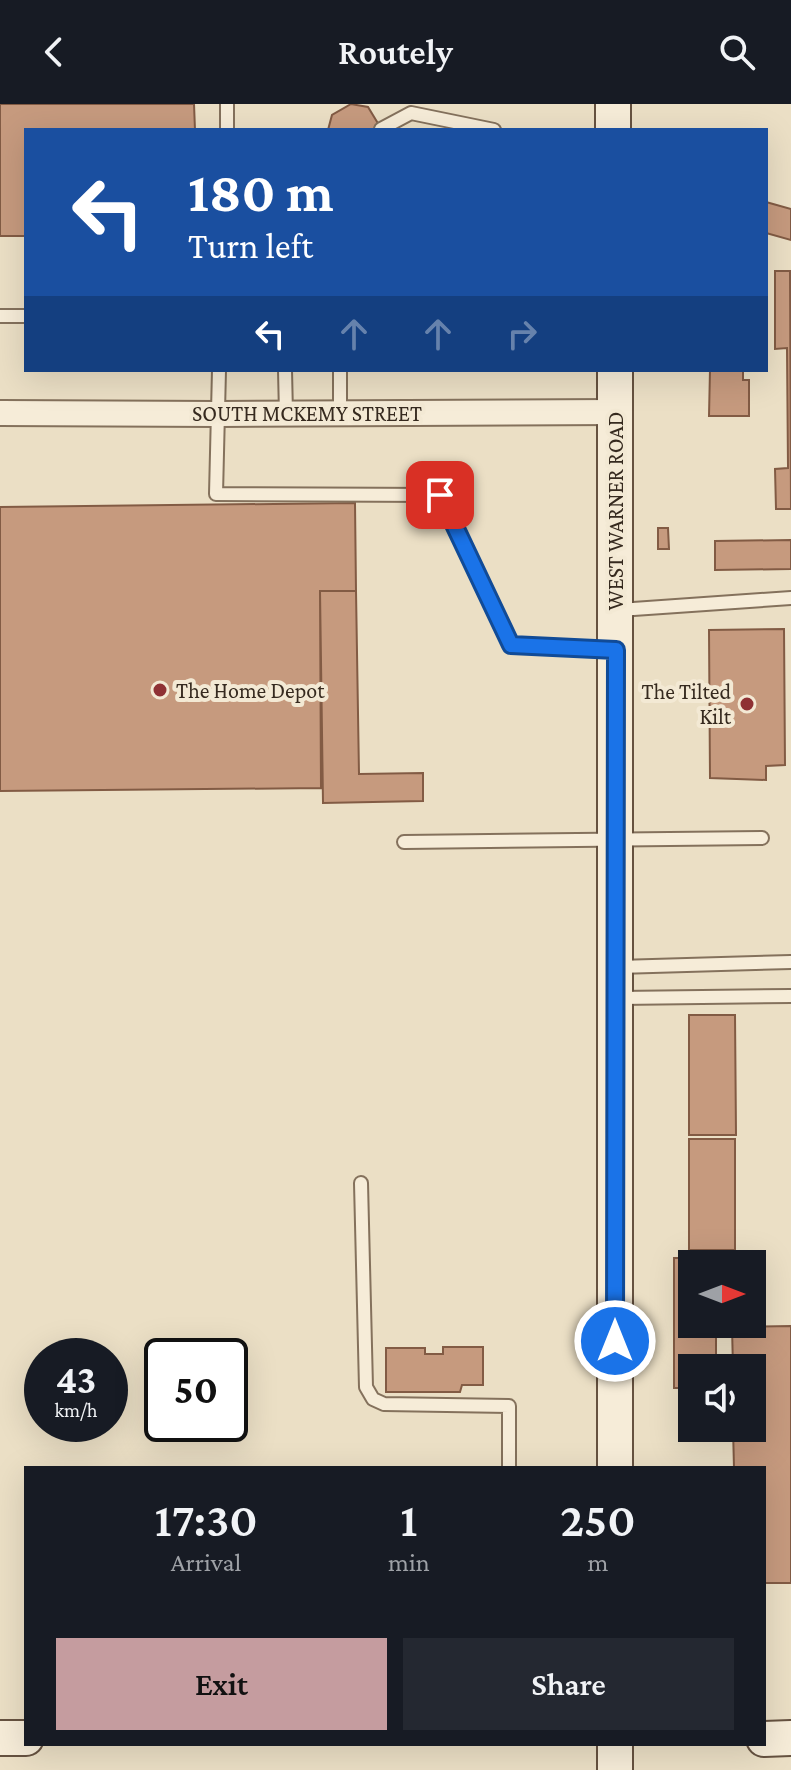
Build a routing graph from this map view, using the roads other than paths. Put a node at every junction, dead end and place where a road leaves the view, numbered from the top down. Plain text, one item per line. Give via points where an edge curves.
1 (227, 104) edge
2 (613, 104) edge
3 (227, 128) edge
4 (383, 128) edge
5 (484, 128) edge
6 (613, 128) edge
7 (0, 316) edge
8 (24, 316) edge
9 (219, 372) edge
10 (285, 372) edge
11 (340, 372) edge
12 (615, 372) edge
13 (615, 412) junction
14 (0, 413) edge
15 (340, 413) junction
16 (218, 414) junction
17 (286, 414) junction
18 (791, 598) edge
19 (616, 610) junction
20 (616, 650) junction
21 (616, 838) junction
22 (762, 838) dead end
23 (404, 842) dead end
24 (791, 962) edge
25 (616, 983) junction
26 (791, 996) edge
27 (361, 1183) dead end
28 (509, 1466) edge
29 (615, 1466) edge
30 (0, 1738) edge
31 (24, 1738) edge
32 (791, 1738) edge
33 (766, 1739) edge
34 (615, 1746) edge
35 (615, 1770) edge

1 - 3 lane
2 - 6 main road
4 - 5 lane via 411,113
7 - 8 lane
9 - 16 lane
10 - 17 lane
11 - 15 lane
12 - 13 main road, WEST WARNER ROAD
13 - 15 street, SOUTH MCKEMY STREET
13 - 19 main road, WEST WARNER ROAD
14 - 16 street, SOUTH MCKEMY STREET
15 - 17 street, SOUTH MCKEMY STREET
16 - 17 street, SOUTH MCKEMY STREET
16 - 20 lane via 216,494 440,495 511,645
18 - 19 lane
19 - 20 main road, WEST WARNER ROAD
20 - 21 main road, WEST WARNER ROAD
21 - 22 lane
21 - 23 lane
21 - 25 main road, WEST WARNER ROAD
24 - 25 lane
25 - 26 lane
25 - 29 main road, WEST WARNER ROAD
27 - 28 lane via 366,1387 384,1404 509,1406
30 - 31 main road
32 - 33 main road
34 - 35 main road

